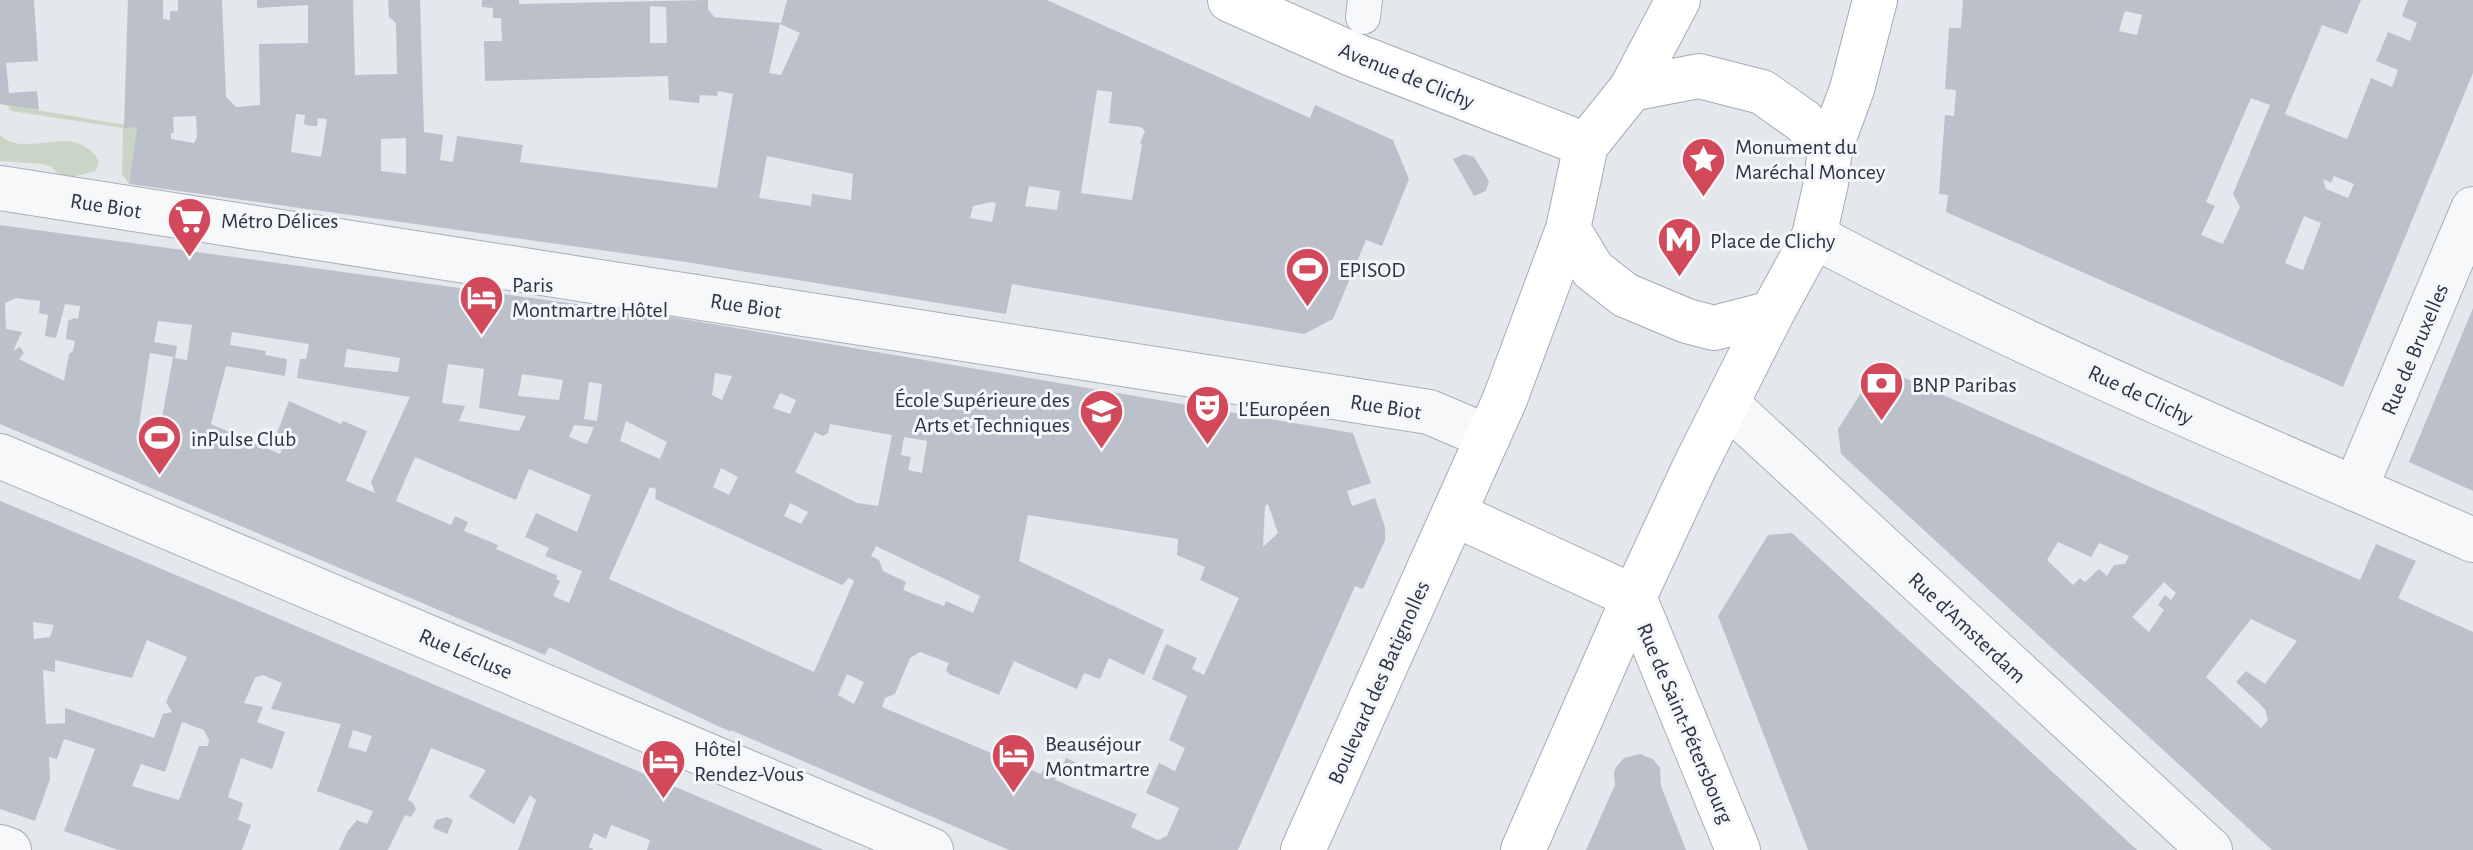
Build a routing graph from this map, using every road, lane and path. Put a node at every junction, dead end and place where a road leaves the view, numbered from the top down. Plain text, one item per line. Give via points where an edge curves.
1 (1230, 0) edge
2 (1678, 0) edge
3 (1875, 0) edge
4 (1631, 89) junction
5 (1586, 145) junction
6 (1830, 149) junction
7 (0, 188) edge
8 (2473, 209) edge
9 (1568, 229) junction
10 (1814, 236) junction
11 (1772, 313) junction
12 (1727, 404) junction
13 (1488, 437) junction
14 (0, 456) edge
15 (2355, 489) junction
16 (1454, 514) junction
17 (2473, 540) edge
18 (1634, 597) junction
19 (0, 847) edge
20 (9, 850) edge
21 (931, 850) edge
22 (1303, 850) edge
23 (1523, 850) edge
24 (1738, 850) edge
25 (2210, 850) edge

1 - 5 main road, Avenue de Clichy via 1354,55
2 - 4 main road
3 - 6 main road
4 - 5 main road
4 - 6 main road via 1699,76 1762,92 1803,121
5 - 9 main road
6 - 10 main road
7 - 13 street, Rue Biot via 1429,412
8 - 15 street, Rue de Bruxelles
9 - 11 main road via 1593,270 1625,295 1687,321 1714,328
9 - 13 main road
10 - 11 main road
10 - 15 street, Rue de Clichy via 1992,325
11 - 12 main road
12 - 18 main road
12 - 25 street, Rue d'Amsterdam
13 - 16 main road
14 - 21 street, Rue Lécluse
15 - 17 street, Rue de Clichy
16 - 18 main road
16 - 22 main road, Boulevard des Batignolles
18 - 23 main road
18 - 24 main road, Rue de Saint-Pétersbourg
19 - 20 street

